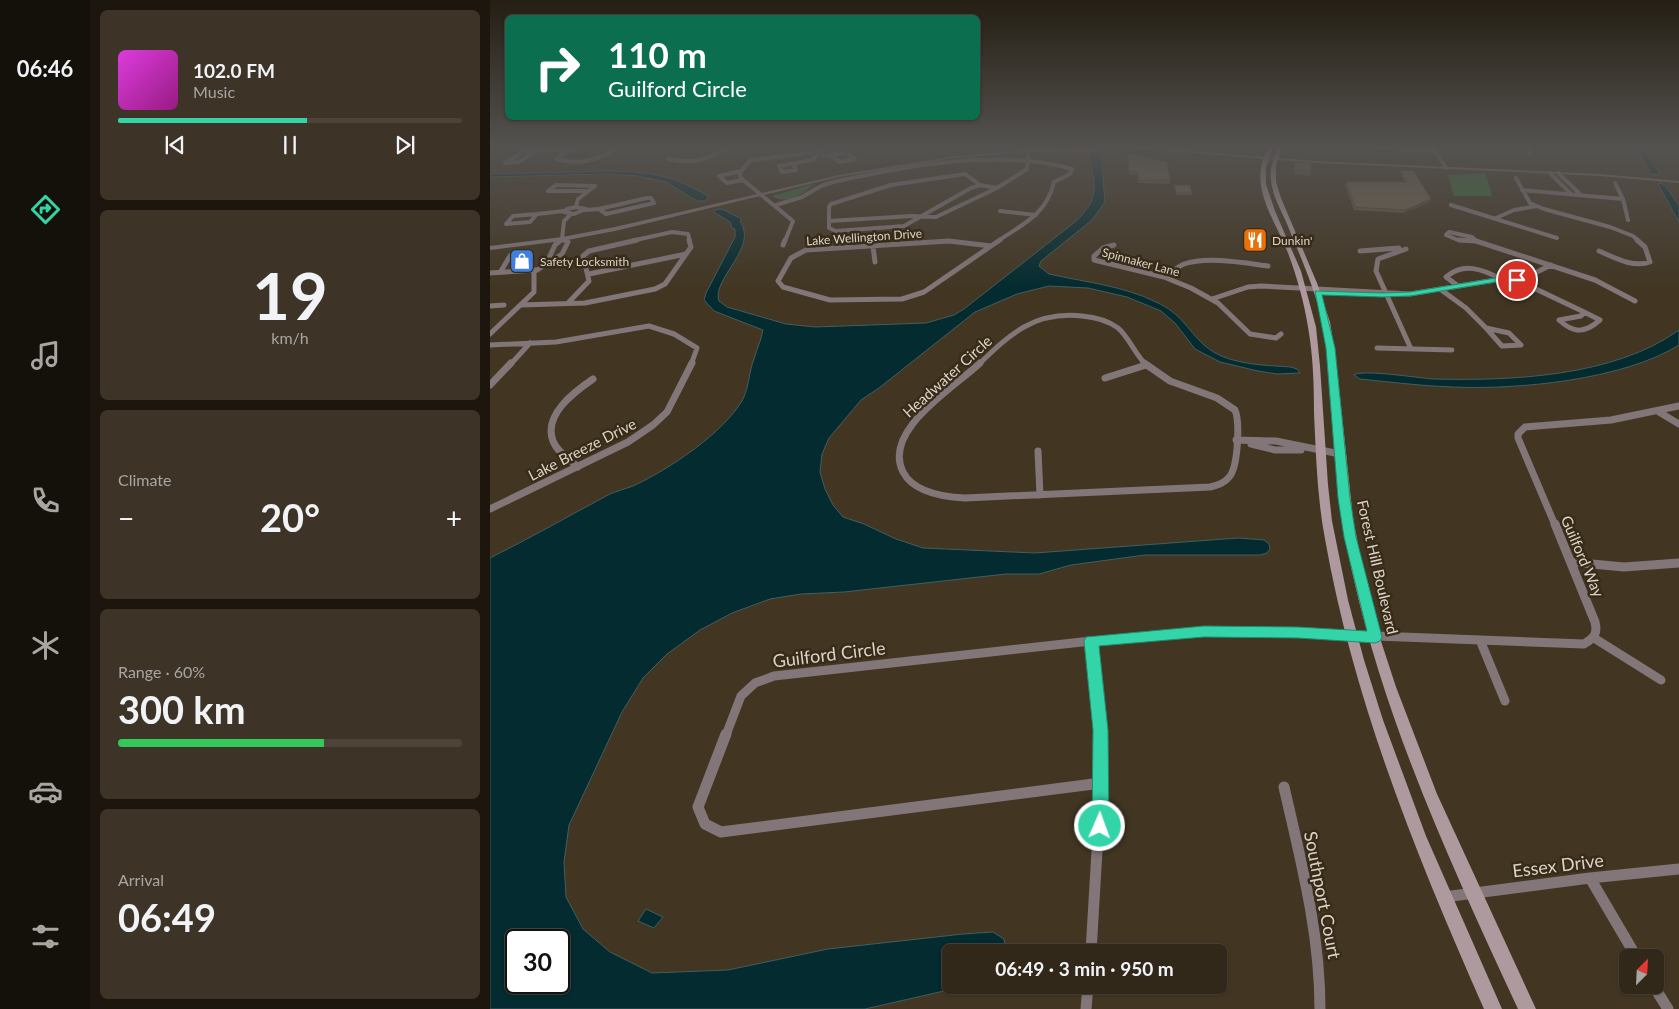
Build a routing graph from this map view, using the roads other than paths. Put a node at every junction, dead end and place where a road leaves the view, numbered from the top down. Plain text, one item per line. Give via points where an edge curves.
1 (585, 193) edge
2 (761, 193) joint
3 (811, 193) edge
4 (865, 193) edge
5 (962, 193) edge
6 (984, 193) edge
7 (1052, 193) edge
8 (1267, 193) edge
9 (1277, 193) edge
10 (1524, 193) edge
11 (1560, 193) edge
12 (1620, 193) edge
13 (1571, 194) joint
14 (1580, 194) joint
15 (1623, 199) junction
16 (776, 205) junction
17 (1452, 205) dead end
18 (1536, 206) junction
19 (576, 207) junction
20 (599, 209) junction
21 (585, 210) junction
22 (564, 211) junction
23 (1000, 211) dead end
24 (537, 214) junction
25 (571, 214) junction
26 (1036, 215) junction
27 (922, 217) junction
28 (1496, 218) junction
29 (1628, 220) dead end
30 (829, 221) junction
31 (562, 236) junction
32 (1557, 238) dead end
33 (1479, 242) junction
34 (783, 245) dead end
35 (1114, 245) dead end
36 (490, 246) edge
37 (873, 246) junction
38 (991, 246) junction
39 (1599, 250) dead end
40 (1360, 251) dead end
41 (686, 254) junction
42 (510, 256) dead end
43 (875, 262) dead end
44 (545, 264) junction
45 (1551, 265) junction
46 (1268, 266) dead end
47 (536, 270) junction
48 (501, 271) junction
49 (490, 273) edge
50 (589, 274) junction
51 (1164, 277) junction
52 (1501, 279) junction
53 (1519, 281) junction
54 (1458, 286) junction
55 (1440, 289) junction
56 (1304, 290) junction
57 (1317, 290) junction
58 (1387, 294) junction
59 (1212, 299) junction
60 (1635, 301) dead end
61 (568, 303) junction
62 (504, 305) dead end
63 (521, 305) junction
64 (490, 306) edge
65 (1584, 312) junction
66 (1486, 328) junction
67 (490, 334) edge
68 (1281, 334) dead end
69 (530, 343) junction
70 (490, 345) edge
71 (1377, 348) dead end
72 (1411, 349) junction
73 (1452, 350) dead end
74 (1146, 365) junction
75 (1105, 378) dead end
76 (594, 380) dead end
77 (490, 385) edge
78 (1679, 406) edge
79 (1660, 412) junction
80 (1679, 424) edge
81 (1236, 440) junction
82 (1038, 451) dead end
83 (1321, 451) junction
84 (1340, 454) junction
85 (578, 467) junction
86 (1040, 495) junction
87 (490, 510) edge
88 (1571, 562) junction
89 (1679, 563) edge
90 (1350, 636) junction
91 (1375, 637) junction
92 (1594, 638) junction
93 (1480, 640) junction
94 (1091, 641) junction
95 (1661, 680) dead end
96 (1505, 701) dead end
97 (1102, 783) junction
98 (1284, 788) dead end
99 (1679, 869) edge
100 (1590, 878) junction
101 (1472, 893) junction
102 (1442, 897) junction
103 (1091, 944) edge
104 (1632, 949) edge
105 (1087, 994) edge
106 (1659, 994) edge
107 (1086, 1009) edge
108 (1320, 1009) edge
109 (1493, 1009) edge
110 (1527, 1009) edge
111 (1668, 1009) edge

1 - 19 street via 578,199
2 - 16 street
2 - 31 street via 677,216
3 - 16 street, Lake Wellington Drive
4 - 30 street via 831,204
5 - 27 street
6 - 27 street via 943,215
7 - 26 street, Lake Wellington Drive via 1051,199
8 - 56 main road
9 - 57 main road, Forest Hill Boulevard
10 - 18 street
11 - 13 street
12 - 15 street
13 - 14 street
14 - 15 street
15 - 29 street
16 - 34 street via 793,221
17 - 28 street
18 - 28 street
18 - 39 street via 1633,236 1646,247 1650,262 1633,263
19 - 21 street via 584,207
19 - 22 street
20 - 20 street via 606,214 654,203 647,198
20 - 21 street
21 - 25 street
22 - 24 street
22 - 25 street
23 - 26 street
24 - 24 street via 530,222 506,224 514,216
25 - 31 street via 564,221
26 - 38 street, Lake Wellington Drive
27 - 30 street
27 - 30 street via 904,226 836,230 829,228
28 - 32 street
31 - 36 street
31 - 44 street
31 - 44 street via 568,242 562,254
33 - 33 street via 1455,232 1446,235 1458,240
33 - 45 street
35 - 51 street, Spinnaker Lane via 1103,248 1094,260
37 - 38 street, Lake Wellington Drive via 949,240
37 - 38 street, Lake Wellington Drive via 800,252 787,260 779,285 830,300 908,298 924,292
37 - 43 street
40 - 58 street via 1406,249 1378,259 1376,271
41 - 50 street
41 - 50 street via 691,247 689,236 680,232 598,248 583,256
41 - 61 street via 665,284 655,289
42 - 48 street
44 - 47 street
45 - 53 street
45 - 60 street via 1596,280
46 - 51 street via 1193,262
47 - 48 street
47 - 63 street via 533,274 535,290
48 - 49 street
50 - 61 street via 589,281
51 - 59 street, Spinnaker Lane
52 - 53 street
52 - 54 street
52 - 54 street via 1484,270 1466,268 1446,276
53 - 65 street
54 - 55 street
55 - 58 street
55 - 66 street
56 - 57 street
56 - 59 street via 1243,290
56 - 83 main road via 1315,347
57 - 58 street
57 - 84 main road, Forest Hill Boulevard via 1330,348
58 - 72 street
59 - 68 street, Spinnaker Lane via 1250,334 1276,338
61 - 63 street
62 - 64 street
63 - 67 street
65 - 65 street via 1600,320 1587,330 1576,330 1559,320 1581,316
66 - 66 street via 1502,346 1521,345 1509,333
69 - 70 street, Lake Breeze Drive
69 - 77 street
69 - 85 street, Lake Breeze Drive via 556,342 649,326 690,341 697,348 663,416 628,442
71 - 72 street
72 - 73 street
74 - 75 street
74 - 81 street, Headwater Circle via 1172,382 1231,406 1238,415
74 - 86 street, Headwater Circle via 1121,331 1105,321 1075,315 1040,319 1019,329 919,418 898,447 901,470 914,484 928,492 965,498
76 - 85 street via 572,394 552,428 552,440 557,448
78 - 79 street, Guilford Way
79 - 80 street
79 - 88 street, Guilford Way via 1611,420 1525,427 1519,432 1518,438
81 - 83 street via 1275,450
81 - 86 street, Headwater Circle via 1231,475 1216,486
82 - 86 street
83 - 84 street
83 - 90 main road via 1329,535
84 - 91 main road, Forest Hill Boulevard via 1350,537
85 - 87 street, Lake Breeze Drive
88 - 89 street via 1624,567
88 - 92 street, Guilford Way via 1594,617 1597,628
90 - 91 street, Guilford Circle
90 - 94 street, Guilford Circle via 1204,632
90 - 102 main road via 1378,727
91 - 93 street
91 - 101 main road, Forest Hill Boulevard via 1409,739
92 - 93 street via 1584,644
92 - 95 street
93 - 96 street
94 - 97 street
94 - 97 street, Guilford Circle via 764,678 741,696 698,807 704,824 721,832
97 - 103 street
98 - 108 street, Southport Court via 1316,938
99 - 100 street, Essex Drive
100 - 101 street, Essex Drive
100 - 104 street
101 - 102 street, Essex Drive
101 - 110 main road, Forest Hill Boulevard
102 - 109 main road
105 - 107 street
106 - 111 street

